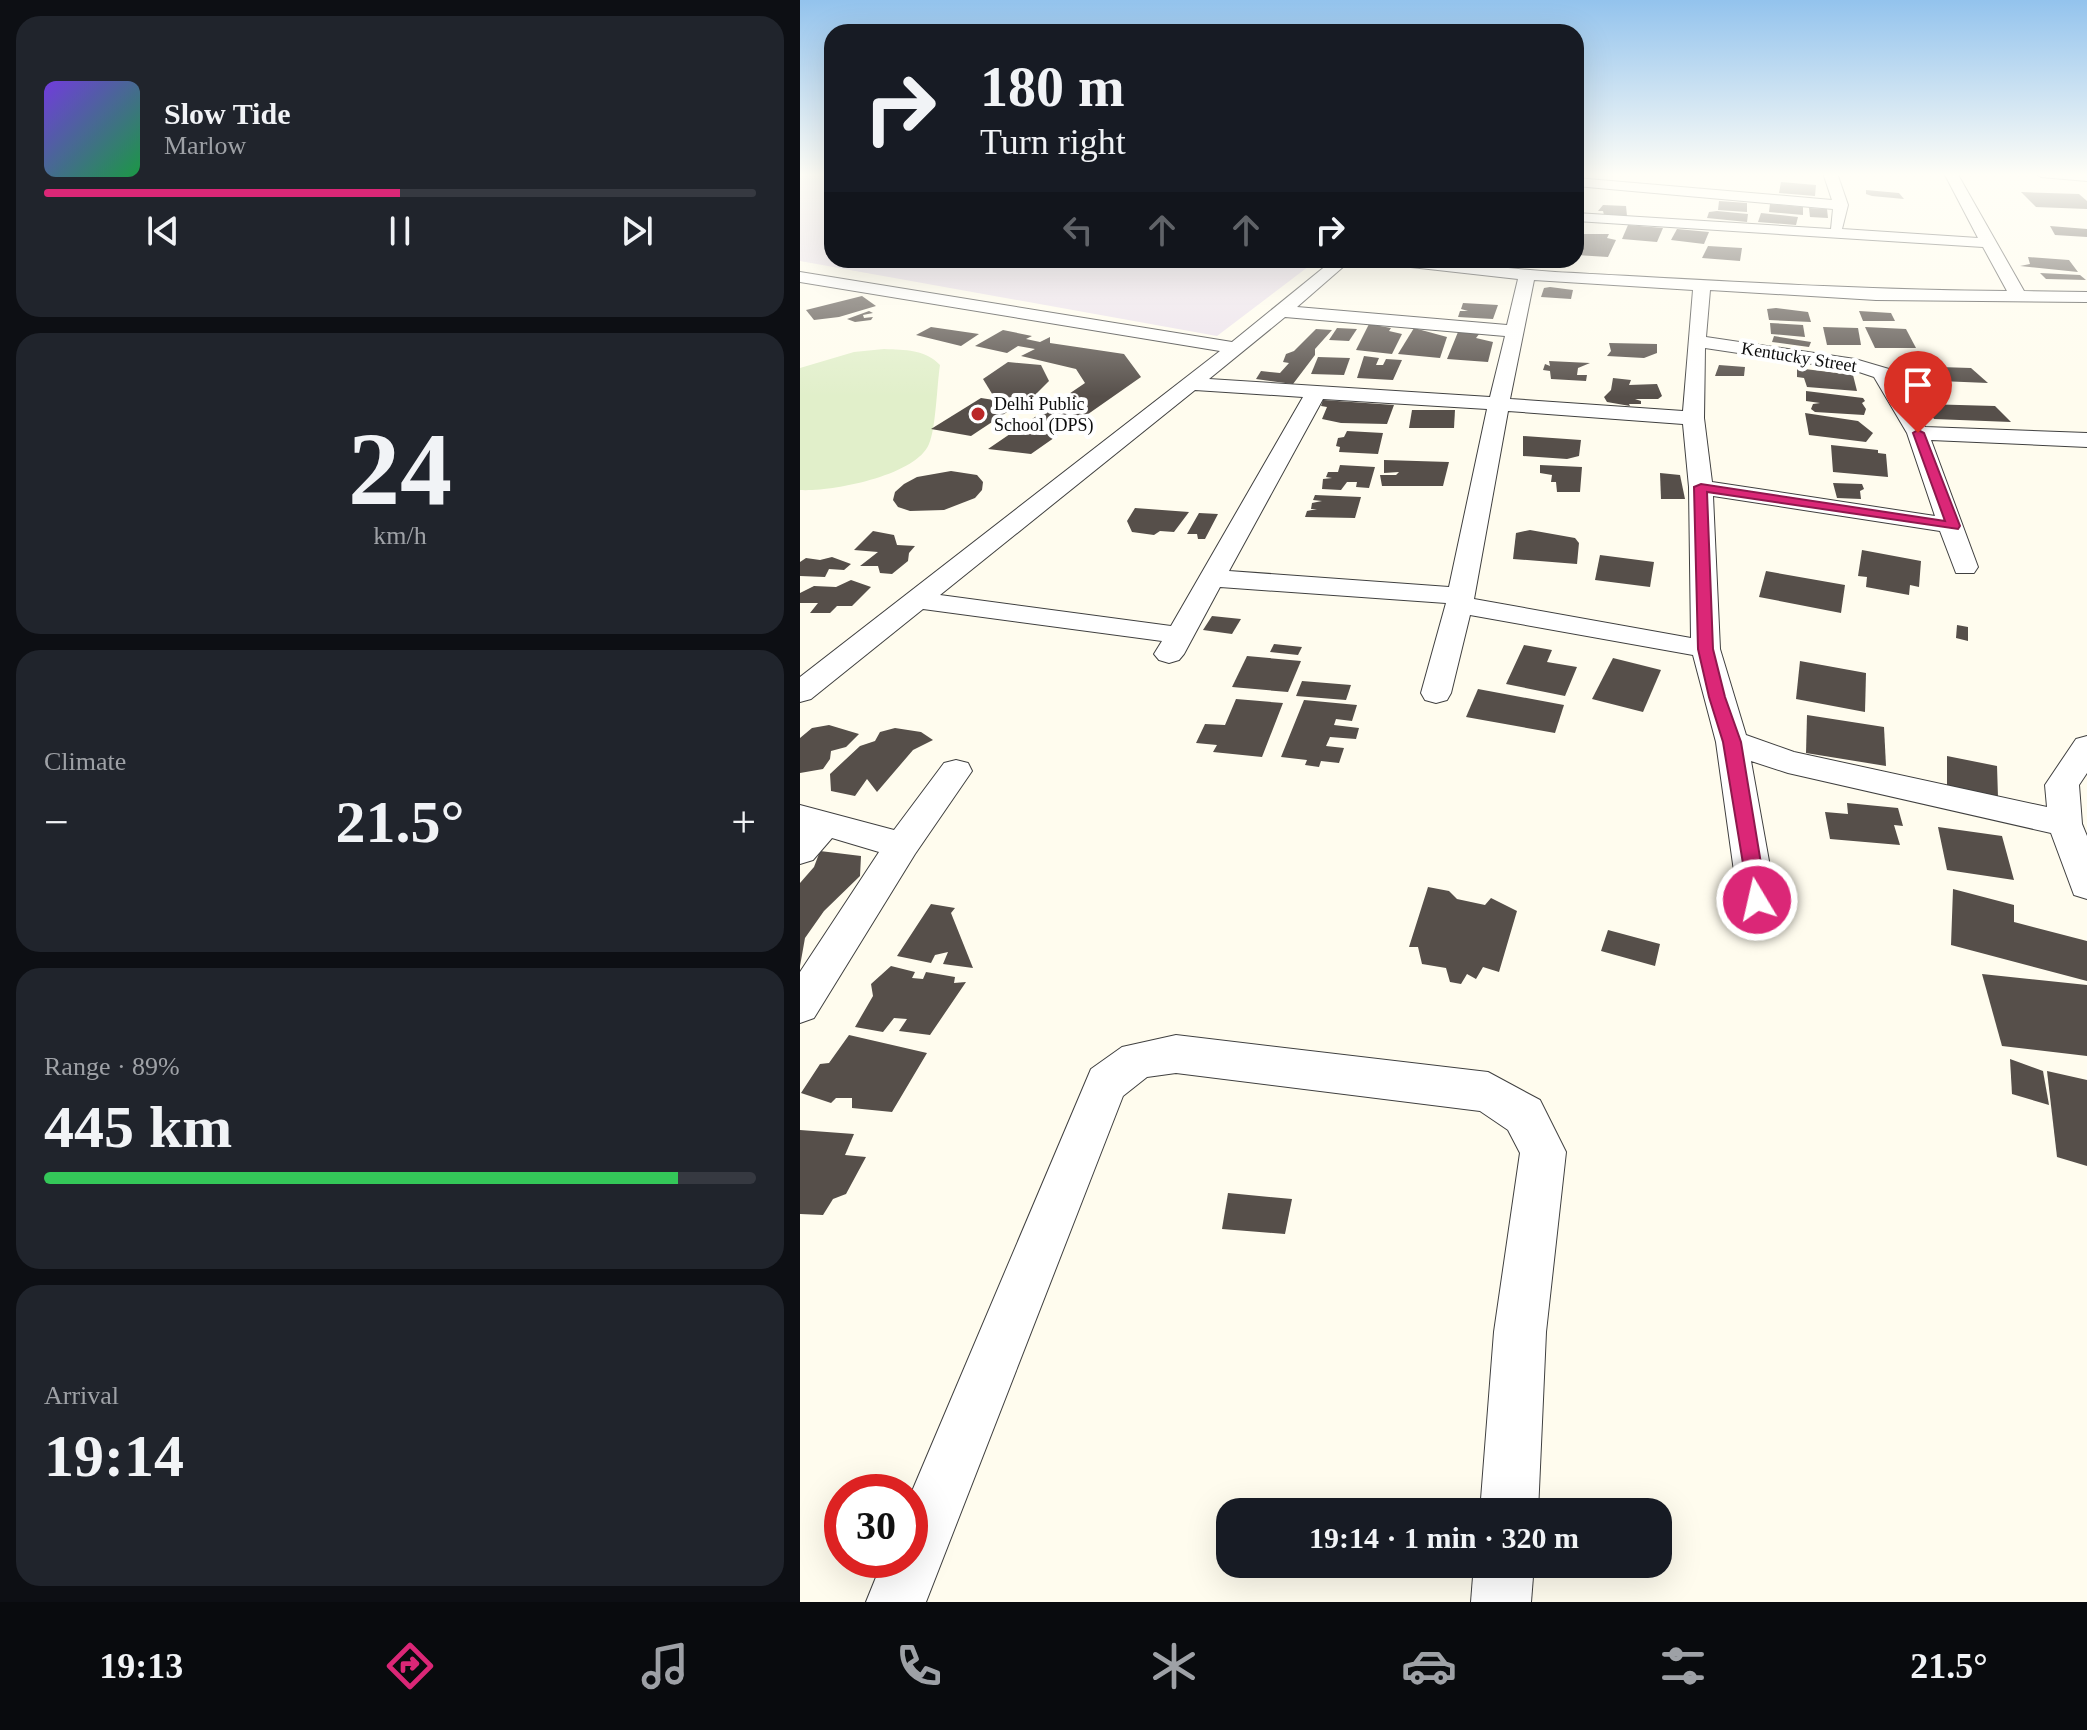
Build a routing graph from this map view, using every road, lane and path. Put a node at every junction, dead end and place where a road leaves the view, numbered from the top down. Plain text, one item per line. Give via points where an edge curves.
1 (1990, 248) edge
2 (1333, 268) edge
3 (1482, 268) edge
4 (1527, 275) junction
5 (800, 277) edge
6 (1702, 285) junction
7 (859, 286) junction
8 (815, 296) dead end
9 (2018, 296) junction
10 (2087, 297) edge
11 (1282, 311) junction
12 (1515, 331) junction
13 (1696, 341) junction
14 (1236, 348) junction
15 (1190, 384) junction
16 (1316, 393) junction
17 (1499, 404) junction
18 (1693, 418) junction
19 (1918, 433) junction
20 (2087, 440) edge
21 (1701, 487) junction
22 (1953, 526) junction
23 (1965, 567) dead end
24 (1211, 578) junction
25 (917, 600) junction
26 (1460, 600) junction
27 (1706, 649) junction
28 (800, 692) edge
29 (1436, 693) dead end
30 (1732, 742) junction
31 (2087, 747) edge
32 (956, 771) dead end
33 (812, 820) edge
34 (2065, 824) junction
35 (902, 845) junction
36 (800, 851) edge
37 (2087, 885) edge
38 (1757, 900) dead end
39 (800, 1006) edge
40 (1510, 1498) edge
41 (1503, 1578) edge
42 (896, 1602) edge
43 (1501, 1602) edge

1 - 9 street
2 - 11 street
3 - 4 street
4 - 6 street
4 - 12 street
5 - 7 street
6 - 9 street
6 - 13 street
7 - 8 street
7 - 14 street
9 - 10 street
11 - 12 street
11 - 14 street
12 - 17 street
13 - 18 street
13 - 19 street, Kentucky Street via 1882,373
14 - 15 street
15 - 16 street
15 - 25 street
16 - 17 street
16 - 24 street
17 - 18 street
17 - 26 street
18 - 21 street
19 - 20 street
19 - 22 street, Kentucky Street
21 - 22 street
21 - 27 street
22 - 23 street, Kentucky Street
24 - 25 street via 1173,644
24 - 26 street
25 - 28 street
26 - 27 street
26 - 29 street
27 - 30 street
30 - 34 street via 1788,762
30 - 38 street
31 - 34 street via 2062,785
32 - 35 street
33 - 35 street
33 - 36 street
34 - 37 street
35 - 39 street
40 - 42 street via 1520,1332 1543,1152 1524,1115 1488,1092 1176,1054 1137,1060 1106,1083
41 - 43 street

